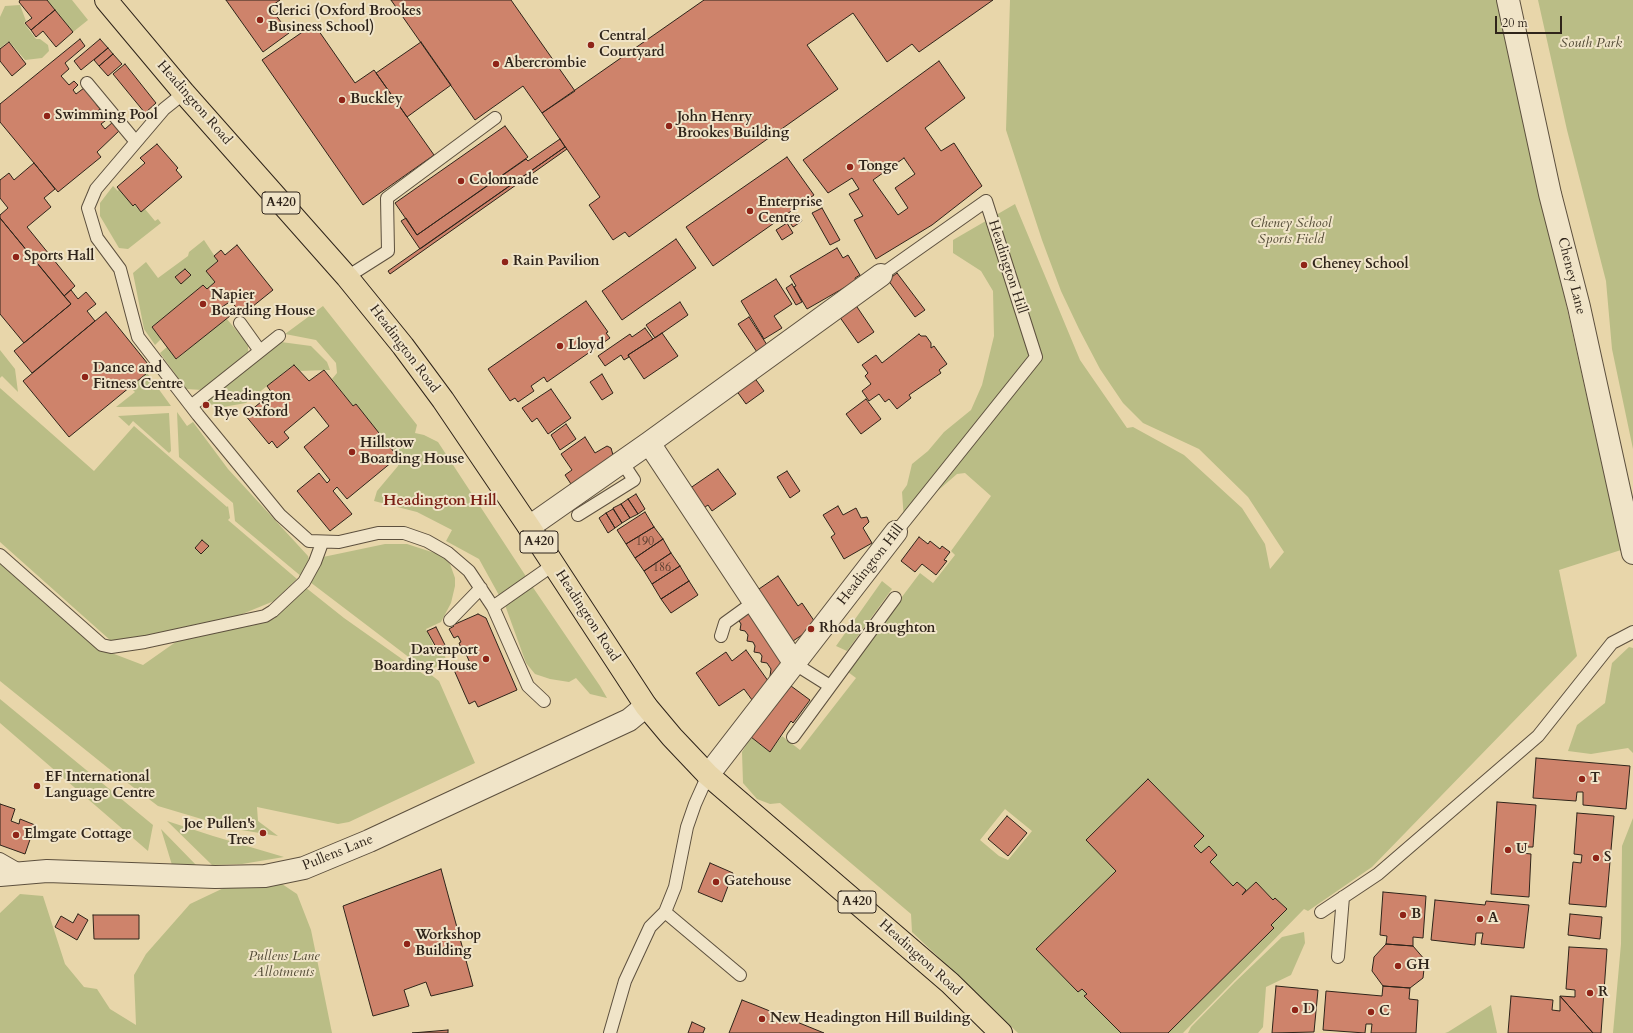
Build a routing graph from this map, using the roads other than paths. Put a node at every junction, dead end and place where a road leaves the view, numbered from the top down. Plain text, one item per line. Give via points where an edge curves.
1 (106, 0) edge
2 (1508, 0) edge
3 (87, 83) dead end
4 (184, 92) junction
5 (495, 118) dead end
6 (136, 142) junction
7 (881, 275) joint
8 (347, 277) junction
9 (240, 323) dead end
10 (279, 336) dead end
11 (260, 351) junction
12 (191, 406) junction
13 (649, 443) junction
14 (622, 462) junction
15 (578, 515) dead end
16 (529, 527) junction
17 (896, 532) joint
18 (322, 543) junction
19 (1633, 552) edge
20 (0, 555) edge
21 (554, 565) junction
22 (481, 588) junction
23 (895, 598) dead end
24 (754, 602) junction
25 (493, 607) junction
26 (450, 620) dead end
27 (1633, 632) edge
28 (721, 636) dead end
29 (796, 664) junction
30 (830, 686) junction
31 (544, 701) dead end
32 (646, 706) junction
33 (793, 737) dead end
34 (708, 775) junction
35 (0, 859) edge
36 (24, 872) junction
37 (0, 875) edge
38 (1344, 897) junction
39 (665, 912) junction
40 (1321, 912) dead end
41 (1338, 957) dead end
42 (740, 975) dead end
43 (610, 1033) edge
44 (1001, 1033) edge

1 - 4 main road, Headington Road / A420
2 - 19 street, Cheney Lane
3 - 6 lane
4 - 6 lane via 164,109
4 - 8 main road, Headington Road / A420
5 - 8 lane via 387,198 388,250
6 - 12 lane via 96,189 88,208 97,238 120,269 138,337
7 - 13 street, Headington Hill
7 - 17 lane, Headington Hill via 986,201 1036,357
8 - 16 main road, Headington Road / A420 via 428,380
9 - 11 lane
10 - 11 lane
11 - 12 lane
12 - 18 lane via 280,515 309,541
13 - 14 street, Headington Hill
13 - 24 street
14 - 15 lane via 634,480
14 - 16 street, Headington Hill
16 - 21 main road, Headington Road / A420
17 - 29 street, Headington Hill
18 - 20 lane via 304,582 273,612 265,616 111,647 102,644
18 - 22 lane via 339,542 378,532 404,533 427,541 448,553 469,571
21 - 25 lane
21 - 32 main road, Headington Road / A420
22 - 25 lane
22 - 26 lane
23 - 30 lane
24 - 28 lane via 725,623
24 - 29 street
25 - 31 lane via 528,686
27 - 38 lane via 1612,643 1538,736 1378,874
29 - 30 lane
29 - 34 street, Headington Hill
30 - 33 lane
32 - 34 main road, Headington Road / A420
32 - 36 street, Pullens Lane via 629,720 369,841 304,868 265,876 222,877
34 - 39 lane via 687,827 675,887
34 - 44 main road, Headington Road / A420 via 950,983
35 - 36 lane
36 - 37 street, Pullens Lane
38 - 40 lane
38 - 41 lane
39 - 42 lane
39 - 43 lane via 650,927 625,981

